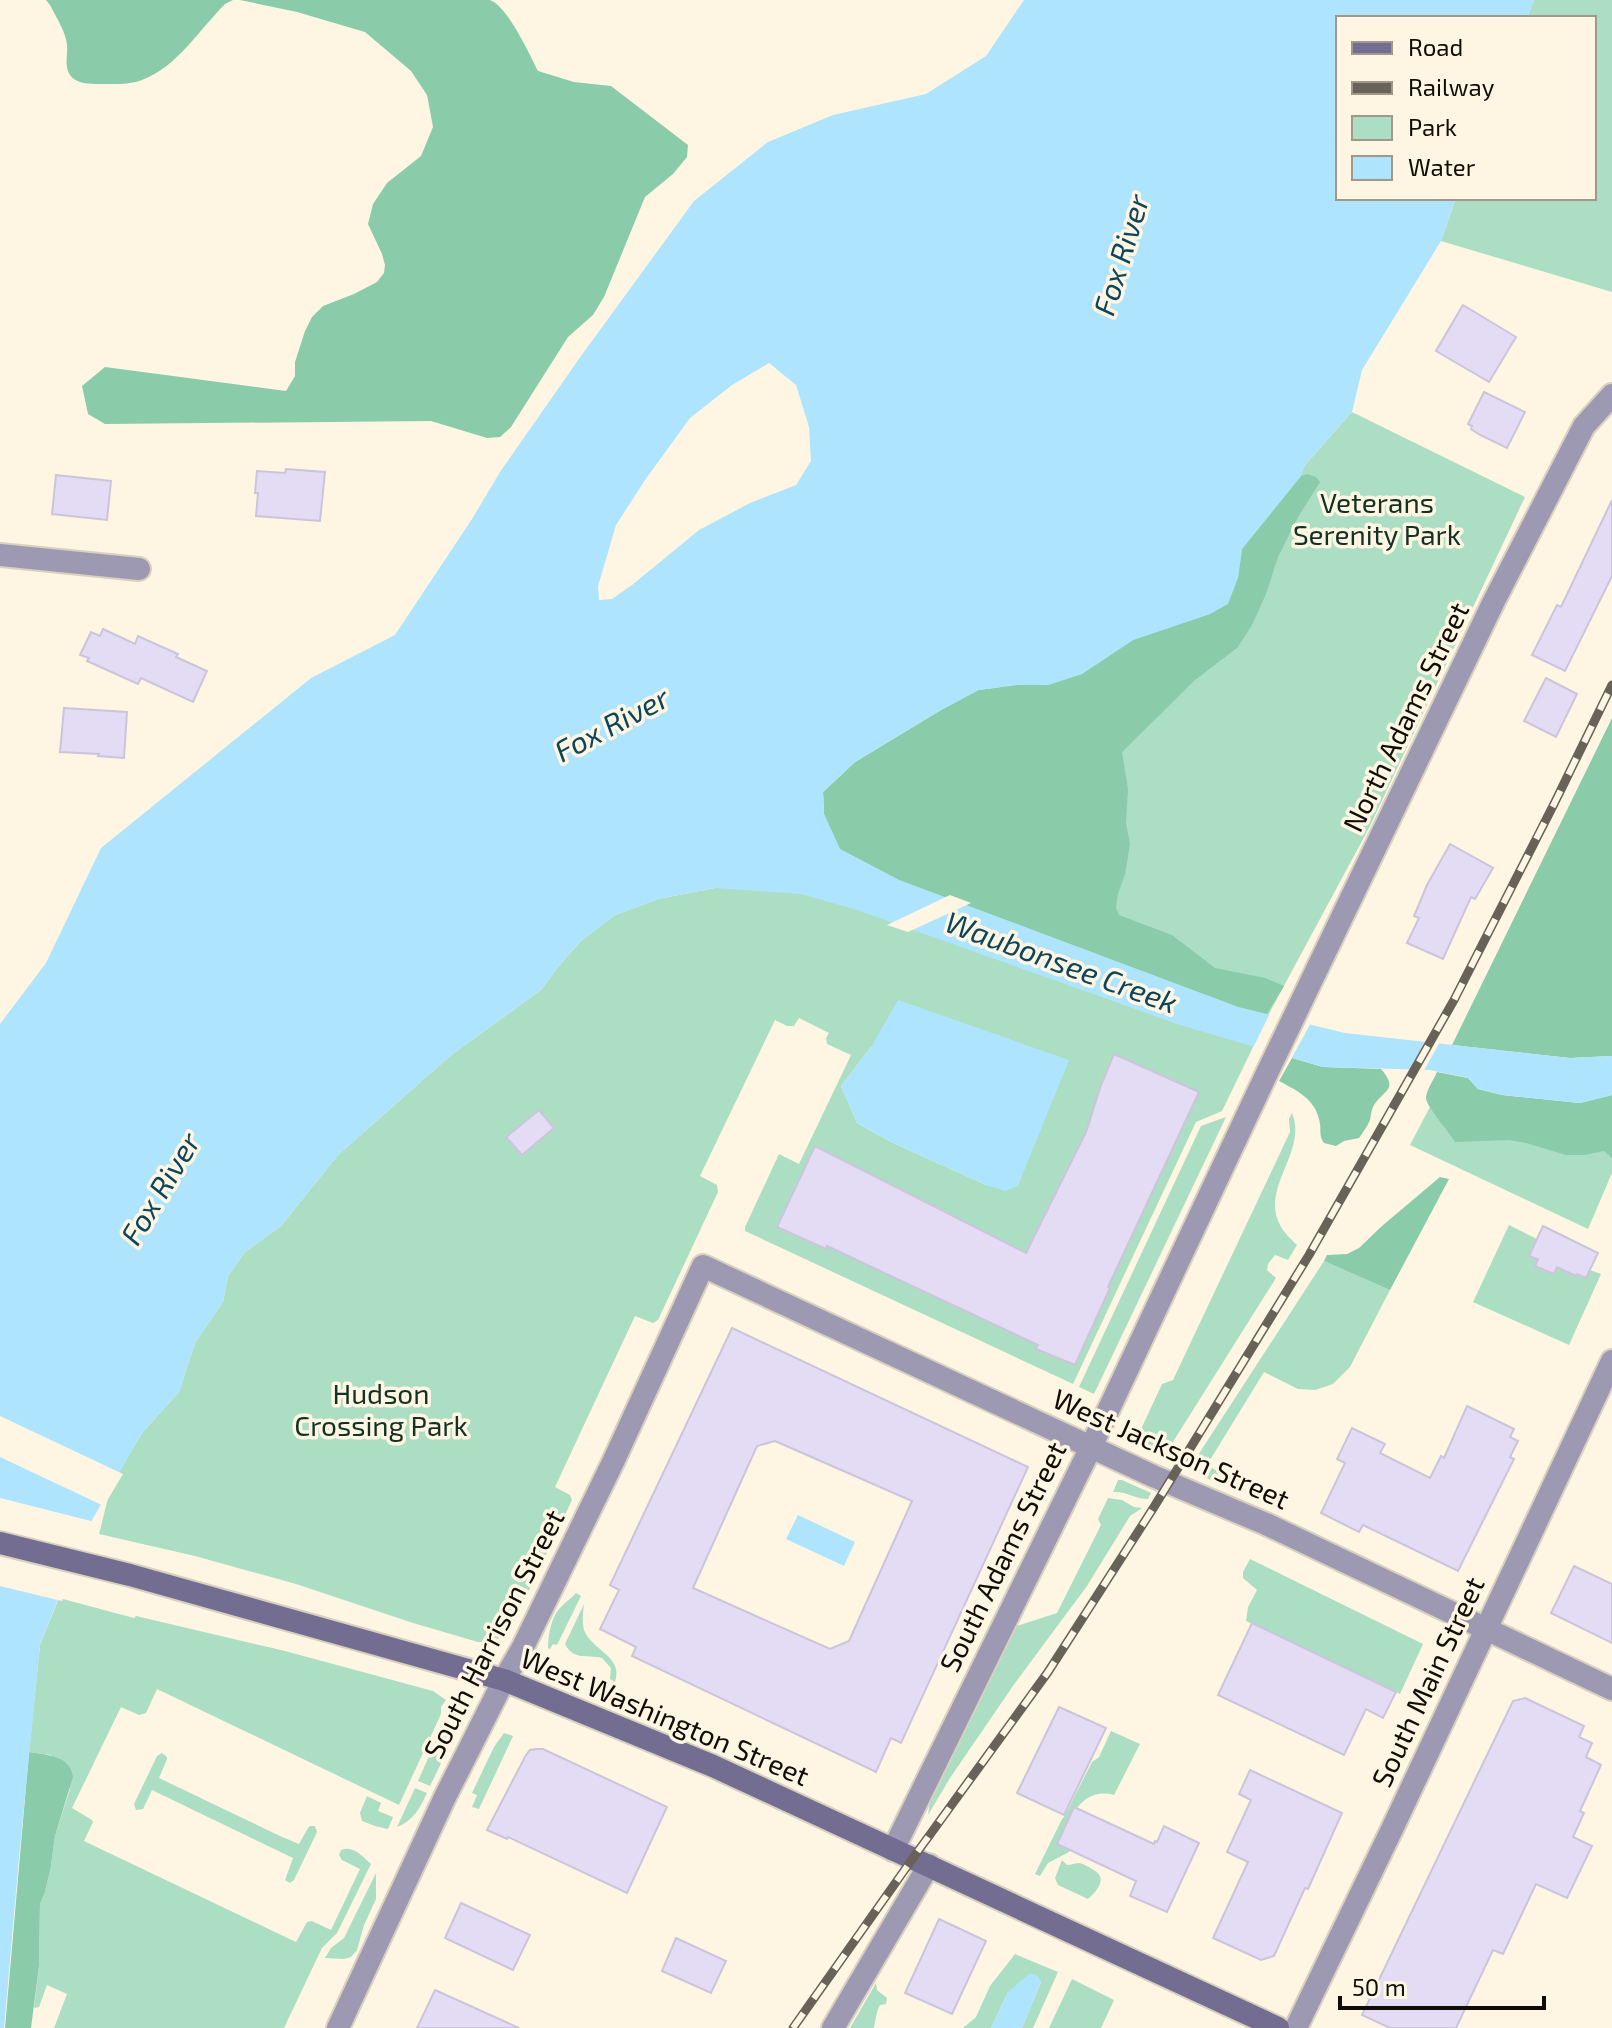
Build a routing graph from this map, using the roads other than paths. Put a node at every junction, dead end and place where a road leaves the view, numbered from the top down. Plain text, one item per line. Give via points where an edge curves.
1 (1612, 395) edge
2 (0, 555) edge
3 (139, 569) dead end
4 (1267, 1073) joint
5 (703, 1266) joint
6 (1612, 1361) edge
7 (1091, 1447) junction
8 (0, 1543) edge
9 (1485, 1629) junction
10 (504, 1680) junction
11 (1612, 1689) edge
12 (893, 1850) junction
13 (929, 1865) junction
14 (338, 2028) edge
15 (833, 2028) edge
16 (1278, 2028) edge
17 (1296, 2028) edge

1 - 4 street, North Adams Street via 1584,426 1494,601
2 - 3 street
4 - 7 street, South Adams Street
5 - 7 street, West Jackson Street
5 - 10 street, South Harrison Street
6 - 9 street, South Main Street
7 - 9 street, West Jackson Street
7 - 12 street, South Adams Street
8 - 10 main road, West Washington Street
9 - 11 street, West Jackson Street
9 - 17 street, South Main Street
10 - 12 main road, West Washington Street via 713,1766
10 - 14 street, South Harrison Street
12 - 13 main road, West Washington Street
13 - 15 street
13 - 16 main road, West Washington Street

